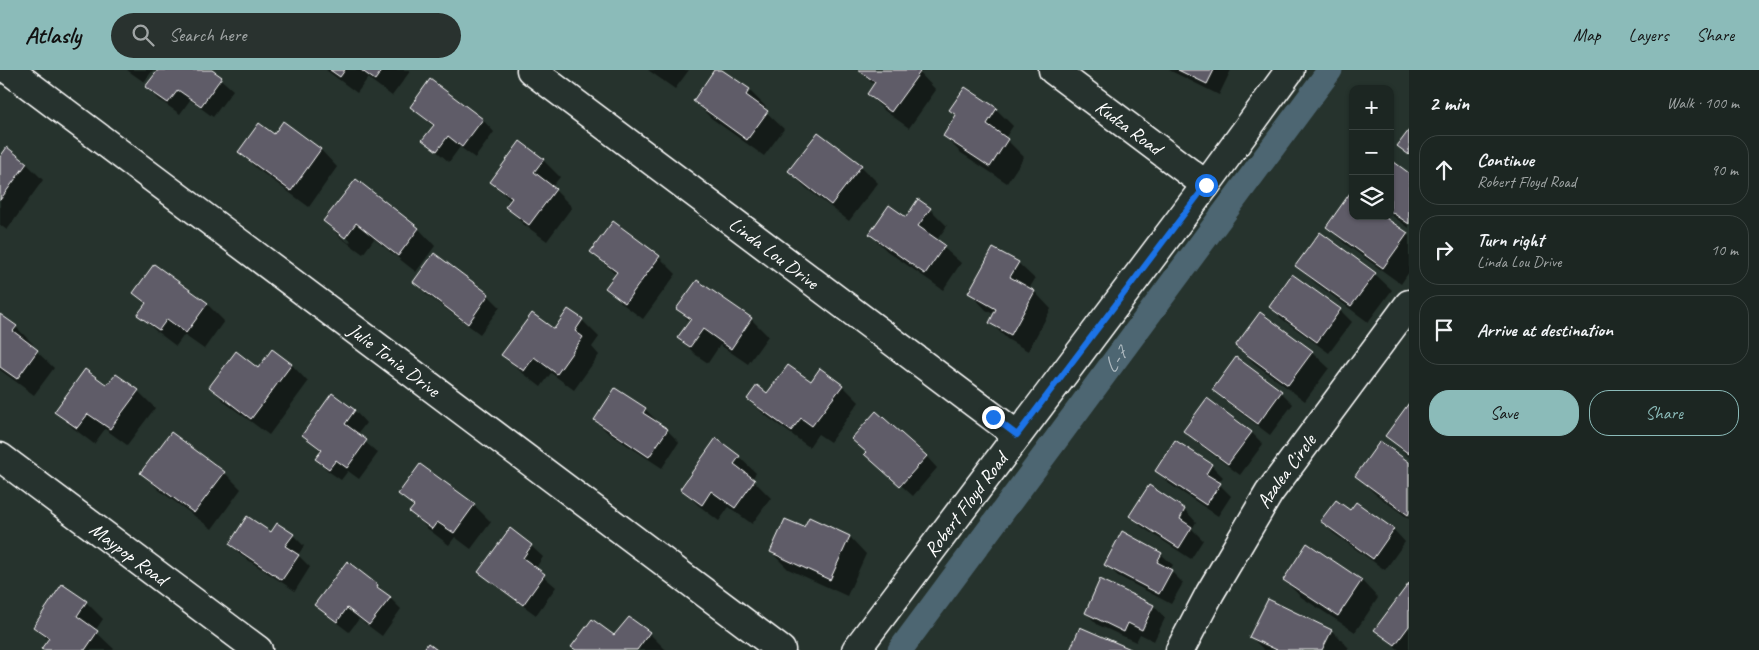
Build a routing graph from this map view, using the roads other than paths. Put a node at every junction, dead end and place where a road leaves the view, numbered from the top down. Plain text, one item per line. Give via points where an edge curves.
1 (9, 70) edge
2 (531, 70) edge
3 (1053, 70) edge
4 (1290, 70) edge
5 (1206, 185) junction
6 (1409, 304) edge
7 (1017, 435) junction
8 (0, 457) edge
9 (258, 650) edge
10 (780, 650) edge
11 (856, 650) edge
12 (1180, 650) edge

1 - 10 street, Julie Tonia Drive
2 - 7 street, Linda Lou Drive
3 - 5 street, Kudza Road
4 - 5 street, Robert Floyd Road
5 - 7 street, Robert Floyd Road
6 - 12 street, Azalea Circle via 1269,493
7 - 11 street, Robert Floyd Road
8 - 9 street, Maypop Road

